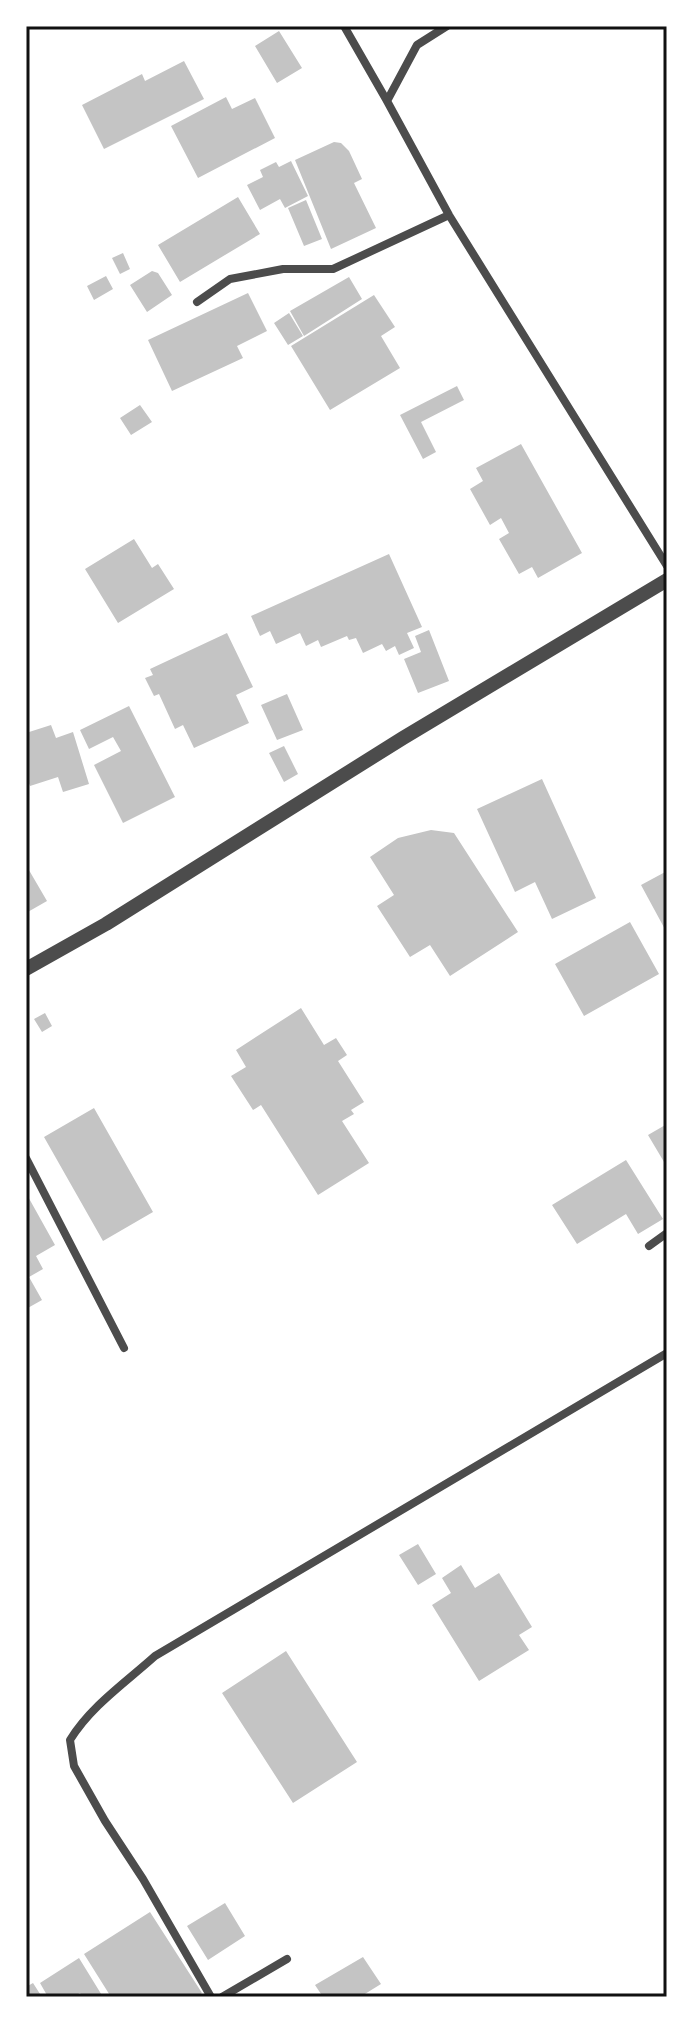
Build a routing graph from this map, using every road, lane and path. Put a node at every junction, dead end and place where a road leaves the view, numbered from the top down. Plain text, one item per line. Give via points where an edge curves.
1 (344, 26) edge
2 (447, 26) edge
3 (387, 101) junction
4 (449, 215) junction
5 (197, 302) dead end
6 (667, 566) edge
7 (667, 580) edge
8 (26, 969) edge
9 (26, 1158) edge
10 (667, 1233) edge
11 (649, 1246) dead end
12 (124, 1348) dead end
13 (667, 1353) edge
14 (287, 1959) dead end
15 (211, 1997) edge
16 (222, 1997) edge

1 - 3 street
2 - 3 street via 417,45
3 - 4 street
4 - 5 street via 333,269 283,269 230,279
4 - 6 street
7 - 8 street
9 - 12 street
10 - 11 street
13 - 15 street via 155,1656 79,1725 70,1740 74,1766
14 - 16 street

